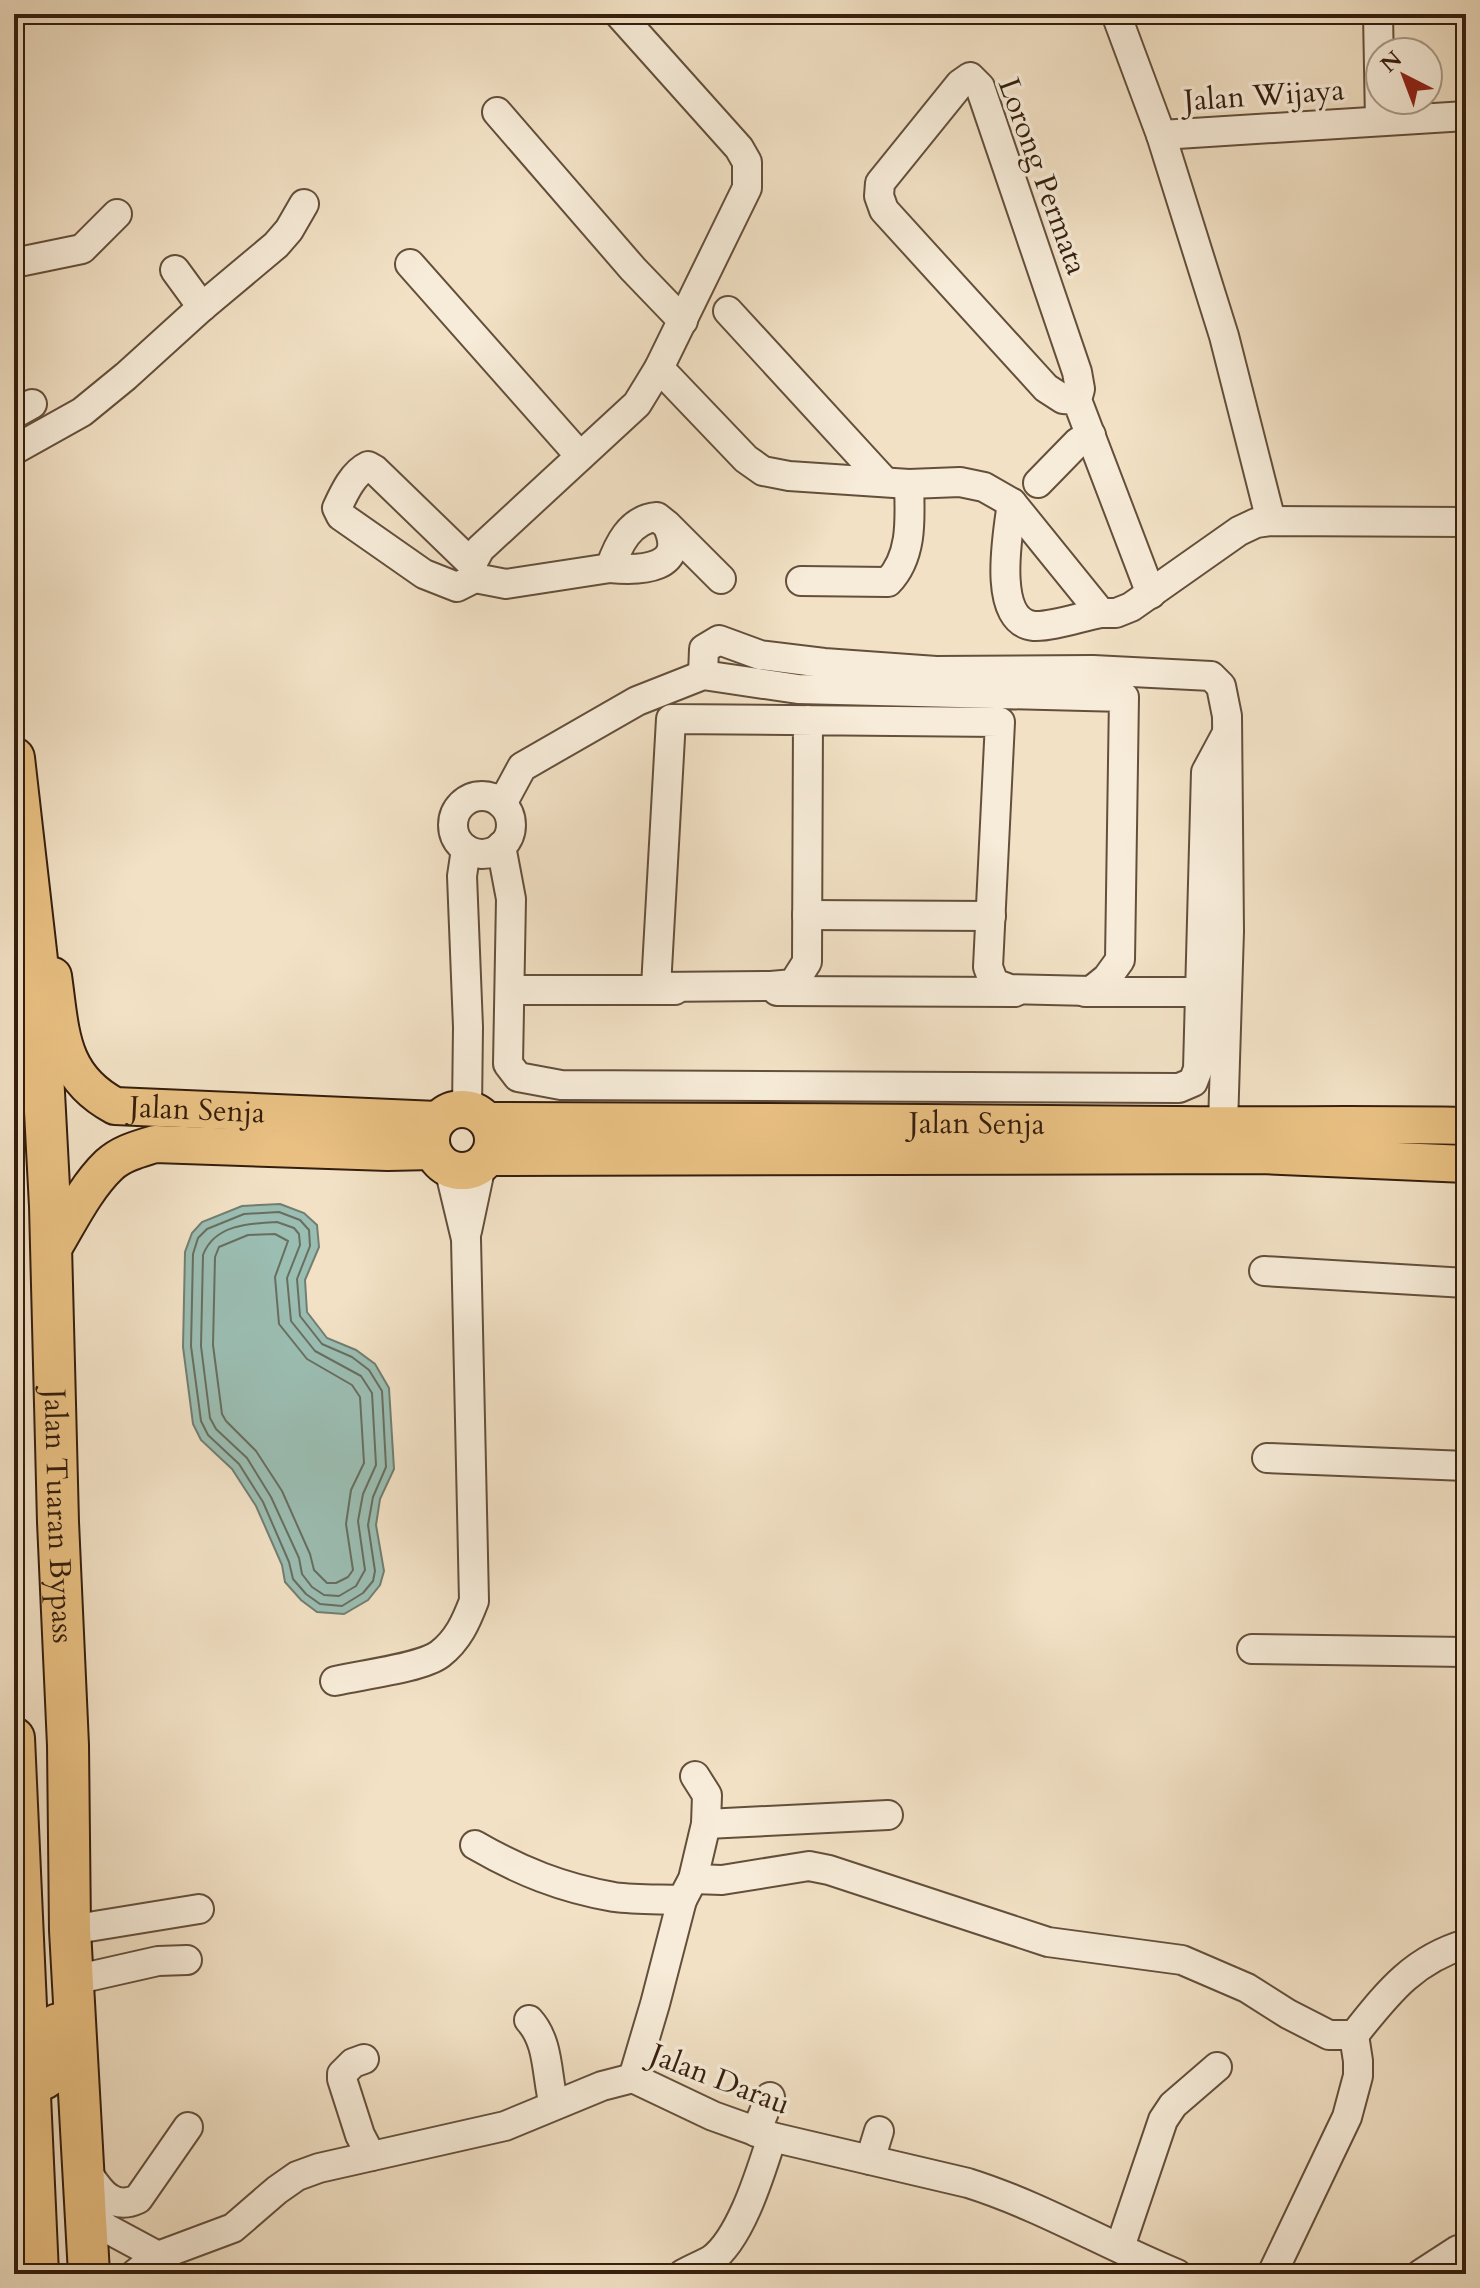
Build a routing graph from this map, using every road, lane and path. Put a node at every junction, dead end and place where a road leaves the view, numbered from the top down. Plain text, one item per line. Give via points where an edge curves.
1 (619, 14) edge
2 (1116, 14) edge
3 (1378, 14) edge
4 (497, 112) dead end
5 (1466, 116) edge
6 (1380, 121) junction
7 (1161, 135) junction
8 (304, 204) dead end
9 (117, 214) dead end
10 (14, 263) edge
11 (410, 264) dead end
12 (175, 270) dead end
13 (202, 307) junction
14 (728, 311) dead end
15 (683, 321) junction
16 (659, 368) junction
17 (1077, 400) junction
18 (1091, 435) junction
19 (14, 450) edge
20 (580, 456) junction
21 (897, 483) junction
22 (1038, 483) dead end
23 (1012, 503) junction
24 (1271, 521) junction
25 (1466, 522) edge
26 (667, 525) junction
27 (610, 568) junction
28 (473, 571) junction
29 (721, 579) dead end
30 (801, 581) dead end
31 (1151, 594) junction
32 (1101, 613) junction
33 (756, 668) junction
34 (808, 720) junction
35 (1227, 733) junction
36 (14, 758) edge
37 (502, 804) junction
38 (501, 846) junction
39 (466, 849) junction
40 (28, 878) junction
41 (807, 915) junction
42 (991, 916) junction
43 (510, 990) junction
44 (1200, 992) junction
45 (1223, 1125) junction
46 (1466, 1126) edge
47 (463, 1142) junction
48 (1466, 1164) edge
49 (52, 1250) junction
50 (1264, 1271) dead end
51 (1466, 1283) edge
52 (1267, 1458) dead end
53 (1466, 1466) edge
54 (58, 1522) junction
55 (1252, 1649) dead end
56 (1466, 1652) edge
57 (335, 1681) dead end
58 (14, 1738) edge
59 (695, 1776) dead end
60 (888, 1815) dead end
61 (706, 1824) junction
62 (475, 1845) dead end
63 (687, 1890) junction
64 (199, 1909) dead end
65 (70, 1930) junction
66 (1466, 1944) edge
67 (187, 1960) dead end
68 (74, 1980) junction
69 (529, 2020) dead end
70 (1354, 2035) junction
71 (364, 2059) dead end
72 (1217, 2067) dead end
73 (633, 2078) junction
74 (21, 2085) edge
75 (770, 2097) dead end
76 (554, 2105) junction
77 (188, 2127) dead end
78 (879, 2131) dead end
79 (764, 2134) junction
80 (371, 2156) junction
81 (870, 2160) junction
82 (82, 2166) junction
83 (23, 2185) edge
84 (85, 2210) junction
85 (1120, 2247) junction
86 (1458, 2250) dead end
87 (158, 2256) junction
88 (38, 2274) edge
89 (89, 2274) edge
90 (135, 2274) edge
91 (683, 2274) edge
92 (1177, 2274) edge
93 (1272, 2274) edge
94 (1421, 2274) edge

1 - 15 street via 747,162 747,188
2 - 7 street
3 - 6 street
4 - 15 street
5 - 6 street, Jalan Wijaya
6 - 7 street, Jalan Wijaya
7 - 24 street via 1224,336
8 - 13 street via 276,245
9 - 10 street via 82,249
11 - 20 street
12 - 13 street
13 - 19 street via 82,412
14 - 21 street
15 - 16 street
16 - 20 street via 637,404
16 - 21 street via 763,471
17 - 17 street, Lorong Permata via 1077,372 980,87 970,77 880,183 879,196 884,210 1046,388 1063,399
17 - 18 street, Lorong Permata
18 - 22 street
18 - 31 street, Lorong Permata
20 - 28 street via 480,549
21 - 23 street via 960,482 984,487
21 - 30 street via 910,523 905,554 888,582
23 - 32 street
23 - 32 street via 1005,555 1015,615 1036,626
24 - 25 street
24 - 31 street via 1239,531
26 - 27 street via 657,517 636,525 618,544
26 - 27 street via 673,549 659,565
26 - 29 street
27 - 28 street via 506,584
28 - 28 street via 457,587 424,574 348,522 337,508 362,468 375,470
31 - 32 street via 1116,613
33 - 35 street via 824,663 936,671 1211,676 1221,686
33 - 37 street via 725,641 711,643 704,649 703,675 637,701 522,767
33 - 42 street via 798,689 1124,697 1120,960 1091,991 1010,989 994,983 988,967
34 - 41 street
34 - 41 street via 671,719 656,987 793,984 807,962
34 - 42 street via 1000,722
35 - 44 street via 1206,772
35 - 45 street via 1229,931
36 - 40 highway, Jalan Tuaran Bypass
37 - 38 street via 511,820
37 - 39 street via 485,796 460,807 453,824
38 - 39 street via 484,853
38 - 43 street via 511,899
39 - 47 street
40 - 47 main road, Jalan Senja via 46,932 65,1054 97,1096 115,1106
40 - 49 highway, Jalan Tuaran Bypass
41 - 42 street
43 - 44 street
43 - 44 street via 508,1064 518,1077 561,1085 1179,1088 1193,1082 1198,1069
45 - 46 main road, Jalan Senja
45 - 47 main road, Jalan Senja via 888,1121
47 - 48 main road, Jalan Senja via 1261,1155
47 - 49 main road, Jalan Senja via 388,1152 155,1144 110,1164
47 - 57 street via 474,1601 454,1641 437,1656
49 - 54 highway, Jalan Tuaran Bypass
50 - 51 street
52 - 53 street
54 - 65 highway, Jalan Tuaran Bypass
54 - 74 highway via 45,1541 58,2046 52,2074
55 - 56 street
58 - 74 highway
59 - 61 street via 707,1795
60 - 61 street
61 - 63 street
62 - 63 street via 519,1870 616,1897
63 - 70 street via 809,1866 829,1870 1048,1942 1182,1960 1247,1988 1329,2035
63 - 73 street
64 - 65 street
65 - 68 highway, Jalan Tuaran Bypass
66 - 70 street via 1404,1976
67 - 68 street via 158,1961
68 - 82 highway, Jalan Tuaran Bypass
69 - 76 street via 544,2047
70 - 93 street via 1358,2076 1347,2117
71 - 80 street via 353,2063 342,2079
72 - 85 street via 1163,2120
73 - 76 street, Jalan Darau
73 - 79 street, Jalan Darau
74 - 83 highway
75 - 79 street
76 - 80 street, Jalan Darau via 505,2126
77 - 82 street via 138,2199 127,2204 115,2203
78 - 81 street
79 - 81 street, Jalan Darau
79 - 91 street via 753,2193 734,2231 713,2258
80 - 87 street, Jalan Darau via 297,2176 233,2228
81 - 85 street, Jalan Darau via 998,2193
82 - 84 highway, Jalan Tuaran Bypass
83 - 88 highway
84 - 87 street via 115,2234
84 - 89 highway, Jalan Tuaran Bypass
85 - 92 street, Jalan Darau
86 - 94 street
87 - 90 street, Jalan Darau

